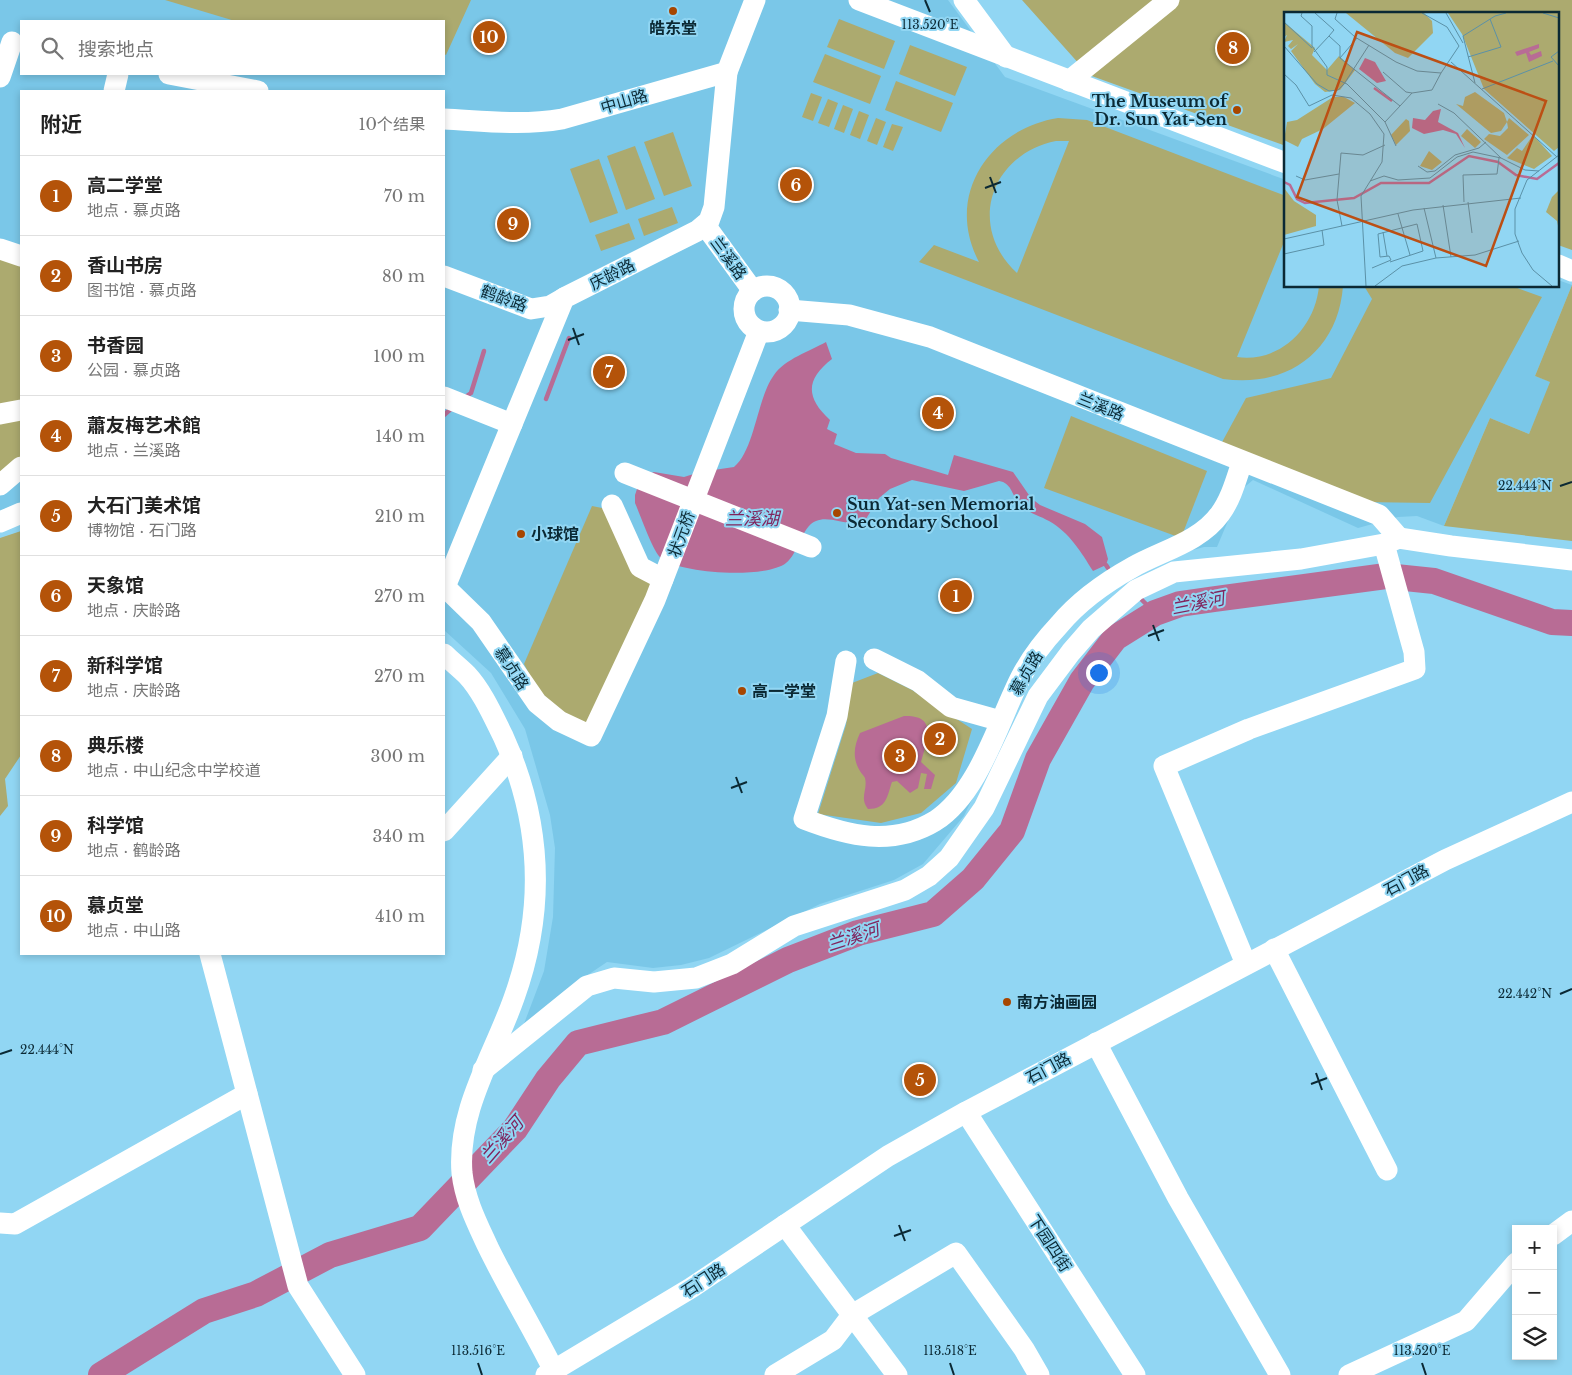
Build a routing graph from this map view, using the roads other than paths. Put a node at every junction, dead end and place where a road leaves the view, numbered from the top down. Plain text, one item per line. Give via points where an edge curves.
1 (755, 0) edge
2 (859, 0) edge
3 (964, 0) edge
4 (1169, 0) edge
5 (11, 42) edge
6 (1006, 57) junction
7 (727, 72) junction
8 (118, 75) edge
9 (174, 75) edge
10 (0, 77) edge
11 (1069, 81) junction
12 (114, 90) edge
13 (253, 90) edge
14 (445, 119) edge
15 (1284, 162) edge
16 (705, 225) junction
17 (0, 249) edge
18 (20, 256) edge
19 (1560, 266) edge
20 (1572, 270) edge
21 (445, 276) edge
22 (753, 291) junction
23 (564, 298) junction
24 (789, 310) junction
25 (759, 331) junction
26 (445, 397) edge
27 (20, 410) edge
28 (0, 414) edge
29 (512, 424) junction
30 (1242, 462) junction
31 (20, 468) edge
32 (631, 476) dead end
33 (0, 485) edge
34 (694, 500) junction
35 (612, 505) dead end
36 (20, 513) edge
37 (0, 522) edge
38 (1389, 542) junction
39 (809, 546) dead end
40 (1572, 560) edge
41 (666, 573) junction
42 (445, 585) edge
43 (445, 588) edge
44 (445, 655) edge
45 (874, 659) dead end
46 (846, 661) dead end
47 (1000, 721) junction
48 (591, 736) joint
49 (512, 756) junction
50 (1572, 802) edge
51 (445, 830) edge
52 (1274, 949) junction
53 (210, 955) edge
54 (1246, 964) junction
55 (1096, 1042) junction
56 (483, 1070) junction
57 (247, 1094) junction
58 (966, 1112) junction
59 (1387, 1170) dead end
60 (1572, 1221) edge
61 (0, 1224) edge
62 (785, 1225) junction
63 (1557, 1232) edge
64 (1512, 1268) edge
65 (852, 1315) junction
66 (552, 1374) edge
67 (355, 1375) edge
68 (775, 1375) edge
69 (897, 1375) edge
70 (1039, 1375) edge
71 (1135, 1375) edge
72 (1280, 1375) edge
73 (1349, 1375) edge

1 - 7 street
2 - 6 street
3 - 6 street
4 - 11 street
5 - 10 street
6 - 11 street
7 - 14 street, 中山路 via 562,119 519,124
7 - 16 street via 716,197 712,216
8 - 12 street
9 - 13 street
11 - 15 street
16 - 22 street, 兰溪路
16 - 23 street, 庆龄路
17 - 18 street
19 - 20 street
21 - 23 street, 鹤龄路 via 531,309 550,306
22 - 24 street via 767,287 780,291
22 - 25 street via 744,309 748,322
23 - 29 street
24 - 25 street via 780,328
24 - 30 street, 兰溪路 via 848,315 930,337
25 - 34 street, 状元桥
26 - 29 street
27 - 28 street
29 - 42 street
30 - 38 street, 兰溪路 via 1379,515
30 - 47 street, 慕贞路 via 1226,504 1212,524 1108,582 1064,618 1032,658
31 - 33 street
32 - 34 street, 状元桥
34 - 39 street, 状元桥
34 - 41 street, 状元桥
35 - 41 street via 640,567
36 - 37 street
38 - 40 street
38 - 54 street via 1415,669 1250,729 1164,766
38 - 56 street via 1301,559 1174,572 1136,590 1086,635 1038,696 984,808 949,858 929,876 905,890 794,926 732,964 696,978 654,982 614,978 587,986
41 - 48 street, 状元桥
43 - 48 street, 慕贞路 via 480,622 537,703 559,721
44 - 49 street via 468,676 495,719
45 - 47 street via 918,681 951,707
46 - 47 street, 慕贞路 via 838,716 804,819 836,831 870,838 896,836 920,829 948,812 958,801 975,775
49 - 51 street
49 - 56 street via 532,820 534,913 521,978
50 - 52 street, 石门路 via 1445,860
52 - 54 street, 石门路
52 - 59 street
53 - 57 street
54 - 55 street, 石门路
55 - 58 street, 石门路
55 - 72 street via 1178,1198
56 - 66 street via 468,1116 462,1156 466,1195
57 - 61 street via 15,1224
57 - 67 street via 298,1286
58 - 62 street, 石门路 via 888,1156
58 - 71 street, 下园四街
60 - 63 street
62 - 65 street
62 - 66 street, 石门路
64 - 73 street via 1466,1320
65 - 68 street via 833,1340
65 - 69 street
65 - 70 street via 956,1253

